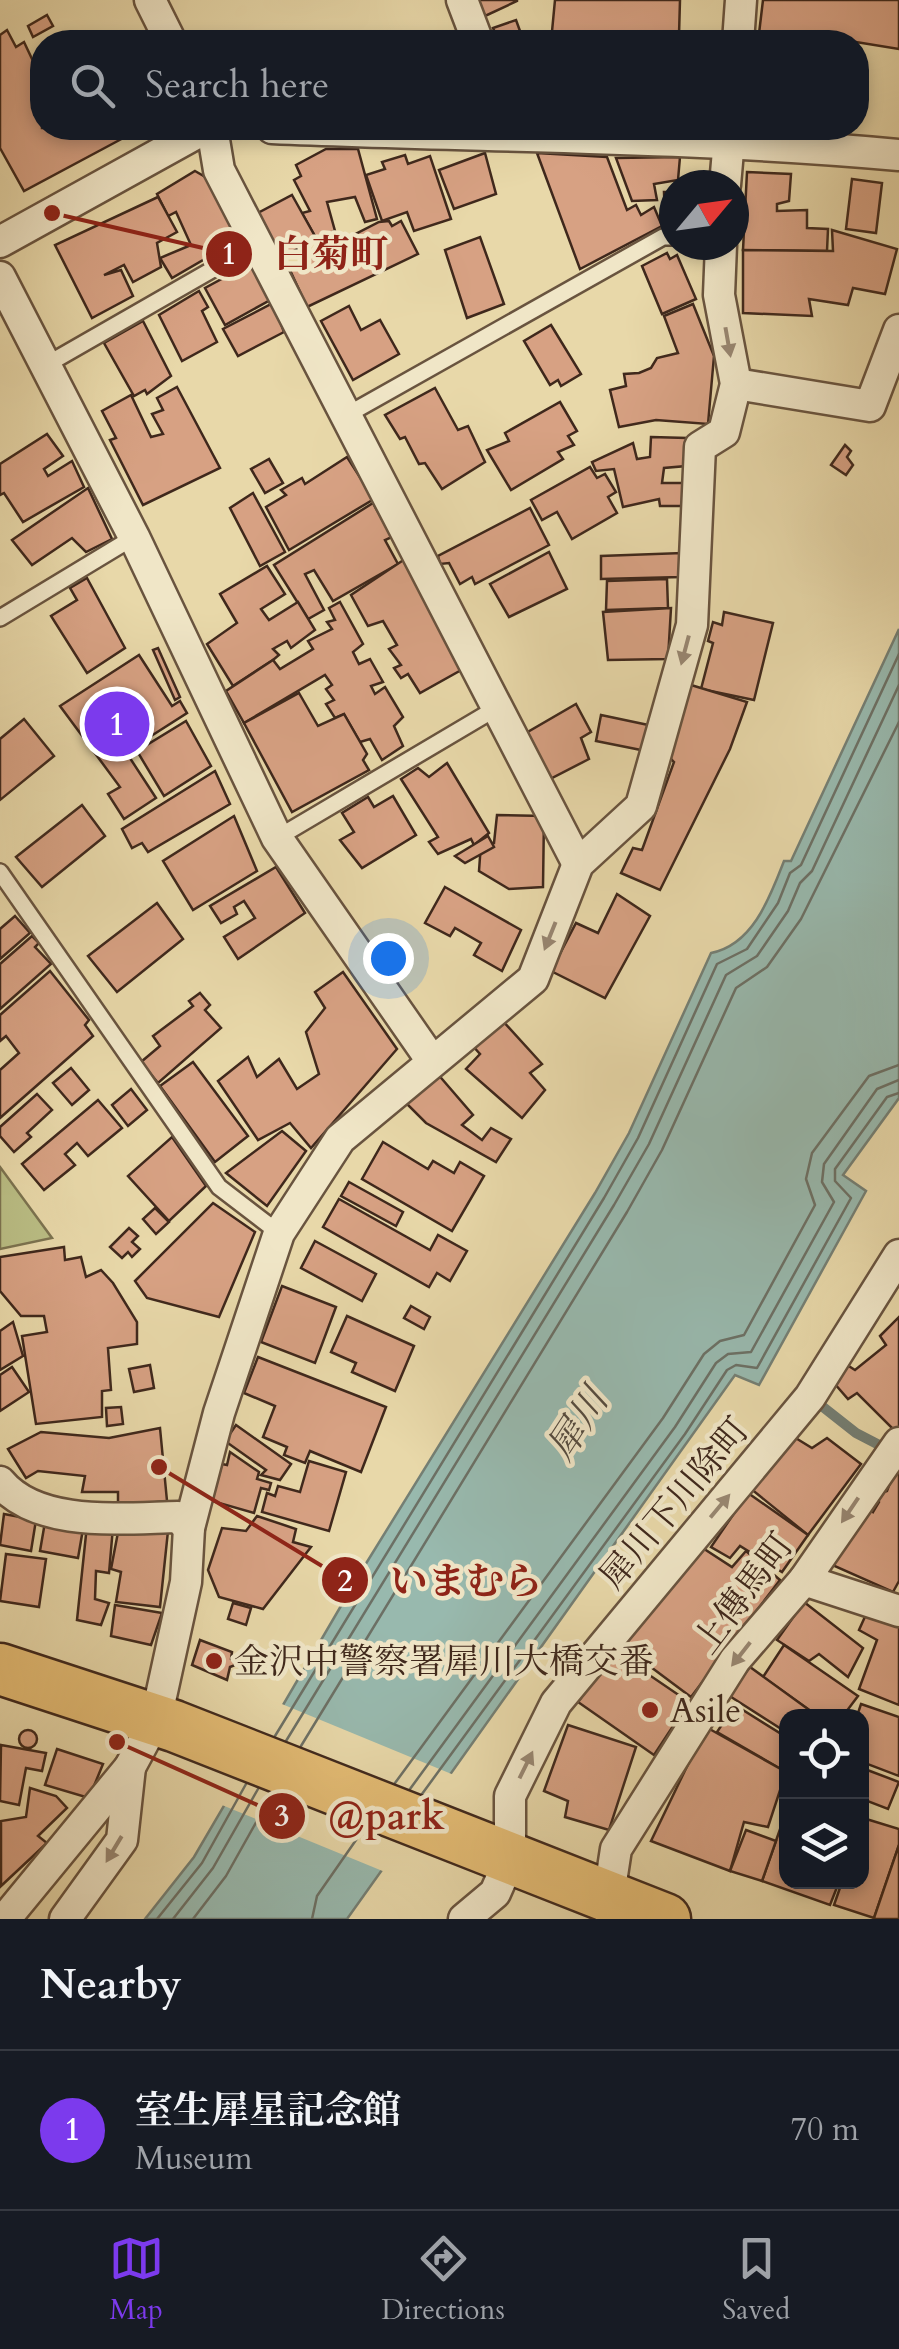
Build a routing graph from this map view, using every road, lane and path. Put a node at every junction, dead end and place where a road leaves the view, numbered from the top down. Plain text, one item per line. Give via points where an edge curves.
1 (150, 0) edge
2 (462, 0) edge
3 (742, 0) edge
4 (165, 30) edge
5 (473, 30) edge
6 (739, 30) edge
7 (187, 140) edge
8 (212, 140) edge
9 (729, 140) edge
10 (780, 140) edge
11 (899, 154) edge
12 (726, 170) edge
13 (659, 239) edge
14 (0, 242) edge
15 (257, 244) junction
16 (720, 260) edge
17 (0, 277) edge
18 (899, 330) edge
19 (46, 364) junction
20 (736, 384) junction
21 (345, 416) junction
22 (134, 537) junction
23 (0, 618) edge
24 (500, 706) junction
25 (277, 838) junction
26 (578, 864) junction
27 (0, 872) edge
28 (432, 1061) junction
29 (279, 1233) junction
30 (899, 1255) edge
31 (899, 1443) edge
32 (0, 1482) edge
33 (189, 1528) junction
34 (804, 1580) junction
35 (899, 1612) edge
36 (0, 1668) edge
37 (165, 1723) junction
38 (130, 1767) junction
39 (495, 1852) junction
40 (606, 1910) edge
41 (5, 1919) edge
42 (66, 1919) edge
43 (464, 1919) edge
44 (665, 1919) edge

1 - 4 street
2 - 5 street
3 - 6 street
7 - 14 street
8 - 15 street
9 - 12 street
10 - 11 street
13 - 21 lane
15 - 19 lane
15 - 21 street
16 -> 20 street via 719,294
17 - 19 street
18 - 20 street via 870,406
19 - 22 street
20 -> 26 street via 724,432 700,447 692,624 642,806
21 - 24 street
22 - 23 lane
22 - 25 street
24 - 25 lane
24 - 26 street
25 - 28 street
26 -> 28 street via 533,979
27 - 29 lane via 220,1187
28 - 29 street via 340,1139
29 - 33 street
39 -> 30 street, 犀川下川除町 via 510,1796 556,1702 810,1397
31 -> 34 street, 上傳馬町
32 - 33 street via 24,1504 107,1519 178,1517
33 - 37 street
34 - 35 street
34 -> 40 street, 上傳馬町 via 735,1660 616,1849
36 - 37 highway
37 - 38 street
37 - 39 highway
38 - 41 street
38 -> 42 street via 122,1840
39 - 40 highway
39 - 43 street via 495,1893
40 - 44 highway

